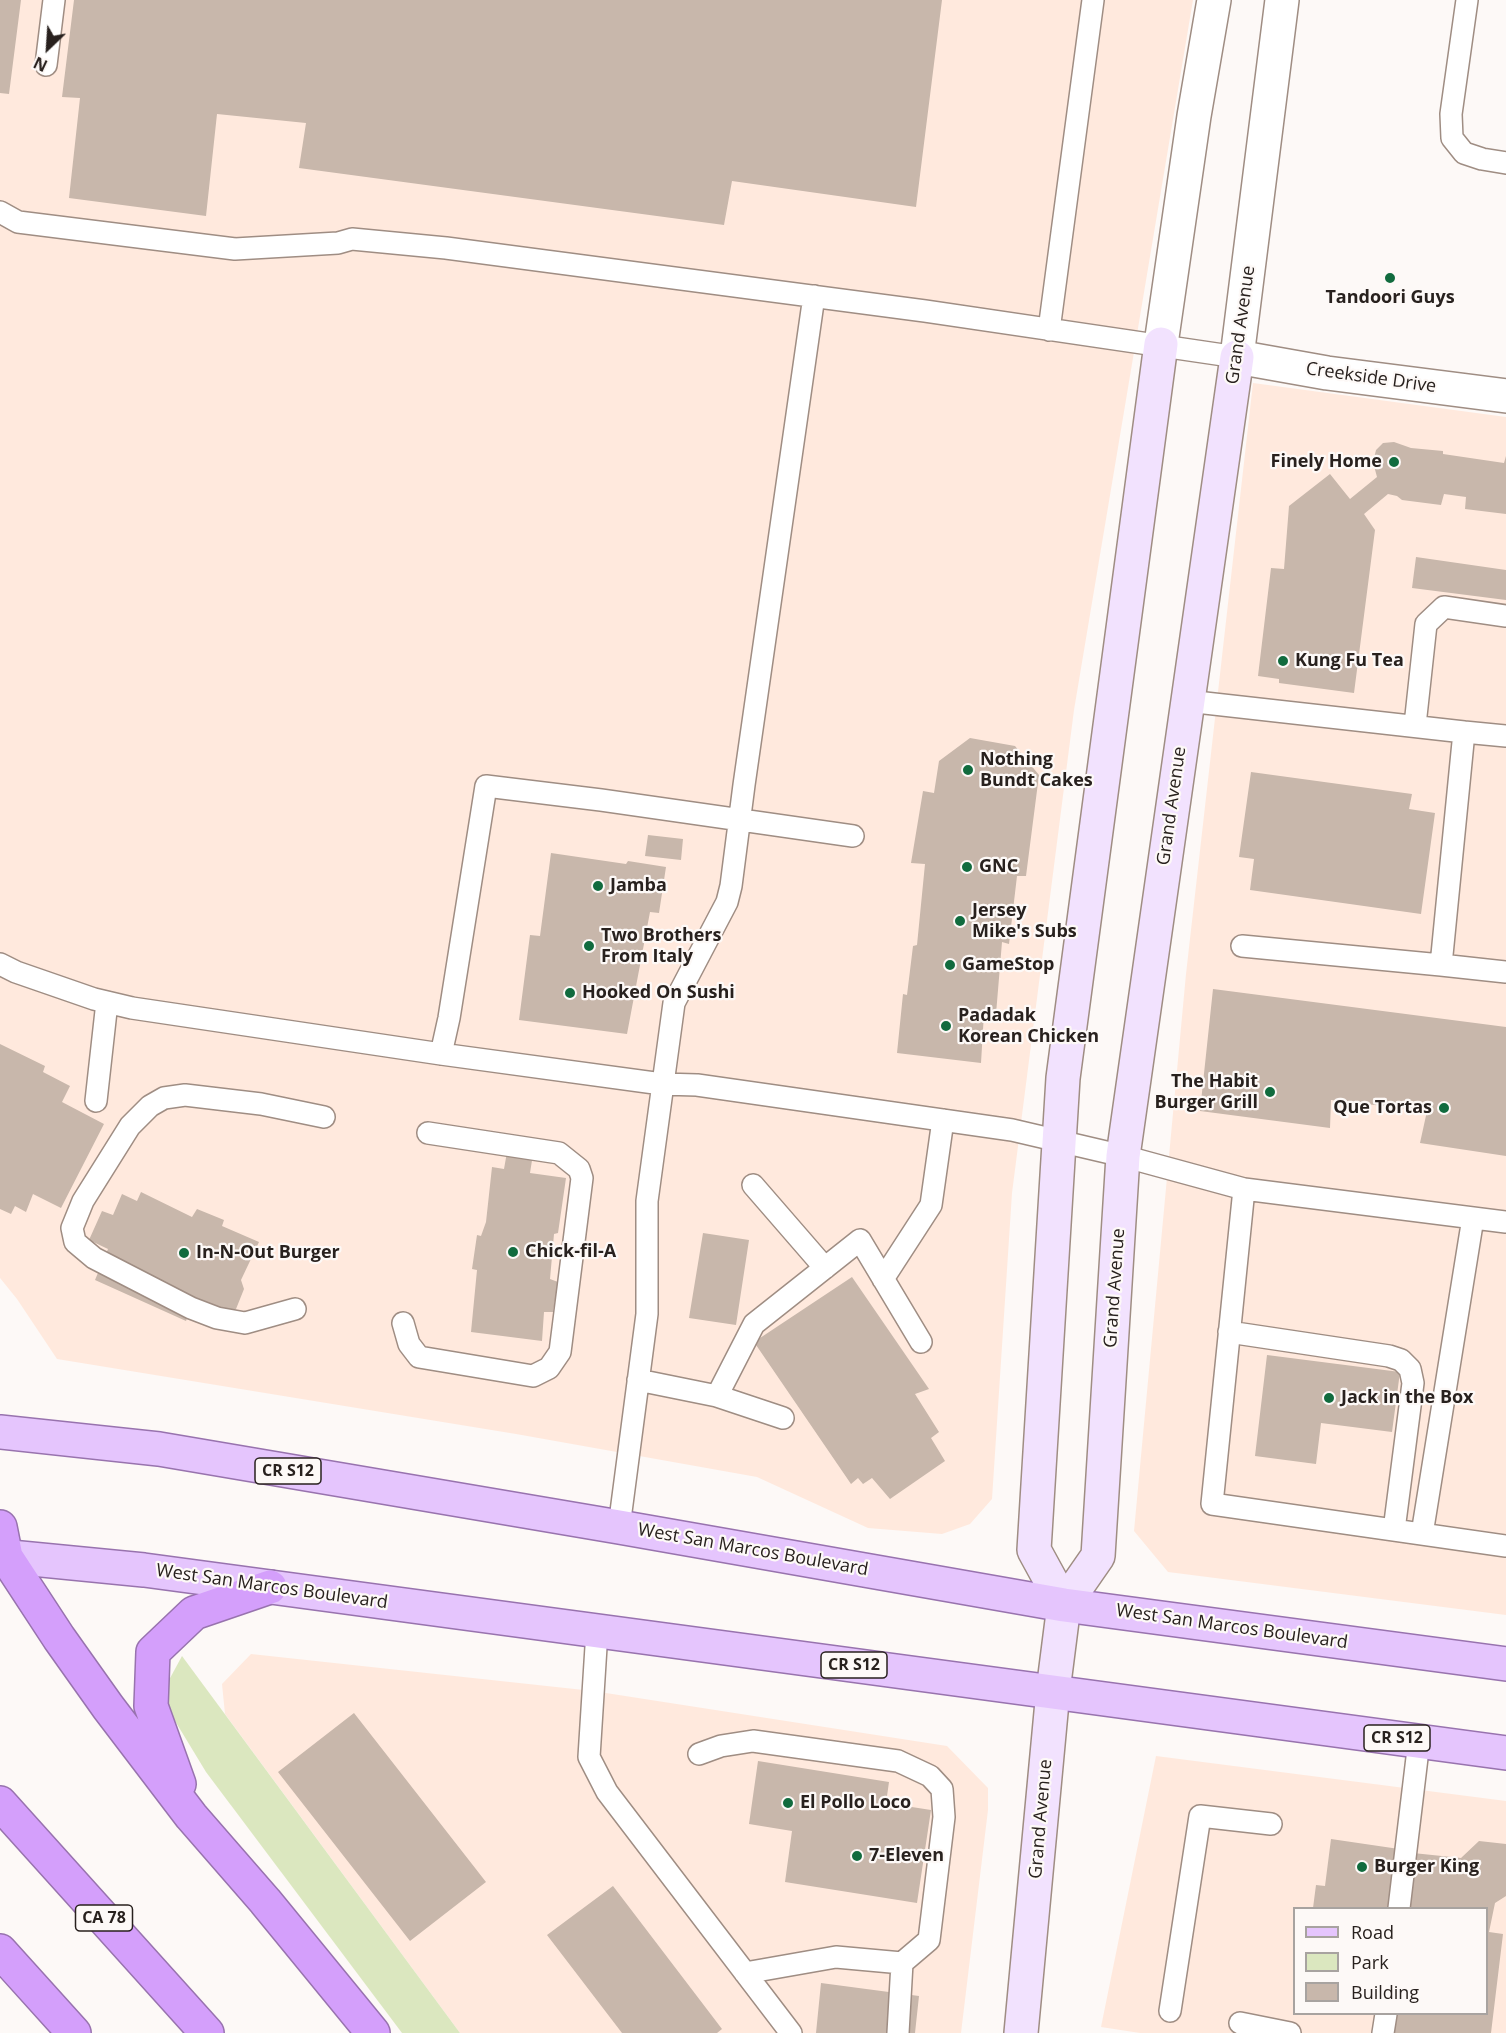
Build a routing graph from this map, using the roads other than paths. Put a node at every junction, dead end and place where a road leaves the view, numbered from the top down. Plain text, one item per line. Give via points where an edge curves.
1 (54, 0) edge
2 (1093, 0) edge
3 (1214, 0) edge
4 (1282, 0) edge
5 (1467, 0) edge
6 (46, 65) dead end
7 (1506, 163) edge
8 (0, 212) edge
9 (814, 296) junction
10 (1049, 330) junction
11 (1161, 344) junction
12 (1237, 357) junction
13 (1506, 396) edge
14 (1506, 616) edge
15 (1187, 701) junction
16 (1415, 725) junction
17 (1464, 732) junction
18 (1506, 736) edge
19 (740, 819) junction
20 (853, 836) dead end
21 (1242, 946) dead end
22 (0, 964) edge
23 (1441, 964) junction
24 (1506, 972) edge
25 (107, 1002) junction
26 (441, 1054) junction
27 (662, 1084) junction
28 (96, 1101) dead end
29 (324, 1117) dead end
30 (943, 1120) junction
31 (428, 1133) dead end
32 (1058, 1141) junction
33 (1123, 1156) junction
34 (753, 1185) dead end
35 (1244, 1190) junction
36 (1473, 1218) junction
37 (1506, 1222) edge
38 (825, 1268) junction
39 (883, 1279) junction
40 (295, 1309) dead end
41 (403, 1323) dead end
42 (1229, 1332) junction
43 (921, 1342) dead end
44 (638, 1380) junction
45 (717, 1396) junction
46 (783, 1418) dead end
47 (0, 1432) edge
48 (619, 1527) junction
49 (1394, 1530) junction
50 (1422, 1534) junction
51 (1506, 1546) edge
52 (2, 1547) edge
53 (270, 1587) junction
54 (1064, 1605) junction
55 (597, 1631) junction
56 (1506, 1664) edge
57 (1053, 1691) junction
58 (1419, 1741) junction
59 (1506, 1753) edge
60 (699, 1754) dead end
61 (0, 1803) edge
62 (191, 1816) junction
63 (1271, 1824) dead end
64 (1399, 1907) edge
65 (0, 1950) edge
66 (902, 1963) junction
67 (745, 1973) junction
68 (1170, 2011) dead end
69 (1386, 2015) edge
70 (1240, 2022) dead end
71 (74, 2033) edge
72 (207, 2033) edge
73 (373, 2033) edge
74 (791, 2033) edge
75 (898, 2033) edge
76 (1022, 2033) edge
77 (1290, 2033) edge
78 (1383, 2033) edge

1 - 6 lane
2 - 10 lane
3 - 11 street
4 - 12 street, Grand Avenue
5 - 7 lane via 1451,114 1452,138 1464,153
8 - 9 lane via 18,222 235,249 352,239
9 - 10 lane
9 - 19 lane
10 - 11 lane
11 - 12 lane
11 - 32 street via 1063,1078
12 - 13 street, Creekside Drive
12 - 15 street, Grand Avenue
14 - 16 lane via 1444,607 1426,624
15 - 16 lane
15 - 33 street, Grand Avenue
16 - 17 lane
17 - 18 lane
17 - 23 lane
19 - 20 lane
19 - 26 lane via 486,786
19 - 27 lane via 726,902 674,1003
21 - 23 lane
22 - 25 lane
23 - 24 lane
25 - 26 lane
25 - 28 lane
26 - 27 lane
27 - 30 lane via 696,1085
27 - 44 lane via 647,1201 647,1314
29 - 40 lane via 261,1104 185,1095 164,1098 130,1126 83,1201 72,1228 75,1242 94,1258 217,1318 245,1323
30 - 32 lane
30 - 39 lane via 931,1206
31 - 41 lane via 559,1153 579,1169 582,1178 560,1352 549,1368 533,1376 419,1357 409,1344
32 - 33 lane
32 - 54 street via 1034,1550
33 - 35 lane
33 - 54 street, Grand Avenue via 1098,1556
34 - 38 lane
35 - 36 lane
35 - 42 lane
36 - 37 lane
36 - 50 lane
38 - 39 lane via 860,1239
38 - 45 lane via 754,1324
39 - 43 lane
42 - 49 lane via 1389,1356 1410,1369 1413,1383
42 - 49 lane via 1212,1504
44 - 45 lane
44 - 48 lane
45 - 46 lane
47 - 48 main road, West San Marcos Boulevard / CR S12 via 159,1449
48 - 54 main road, West San Marcos Boulevard / CR S12
49 - 50 lane
50 - 51 lane
52 - 53 main road, West San Marcos Boulevard / CR S12
52 - 62 highway via 59,1638
53 - 55 main road, West San Marcos Boulevard / CR S12
53 - 62 highway via 194,1613 153,1652 151,1706
54 - 56 main road, West San Marcos Boulevard / CR S12
54 - 57 street, Grand Avenue
55 - 57 main road, West San Marcos Boulevard / CR S12
55 - 67 lane via 589,1756 607,1792
57 - 58 main road, West San Marcos Boulevard / CR S12
57 - 76 street, Grand Avenue
58 - 59 main road, West San Marcos Boulevard / CR S12
58 - 64 lane
60 - 66 lane via 753,1741 898,1761 930,1776 942,1789 944,1817 929,1940
61 - 72 highway, CA 78
62 - 73 highway
63 - 68 lane via 1200,1816
65 - 71 highway
66 - 67 lane via 836,1957
66 - 75 lane
67 - 74 lane
69 - 78 lane
70 - 77 lane

